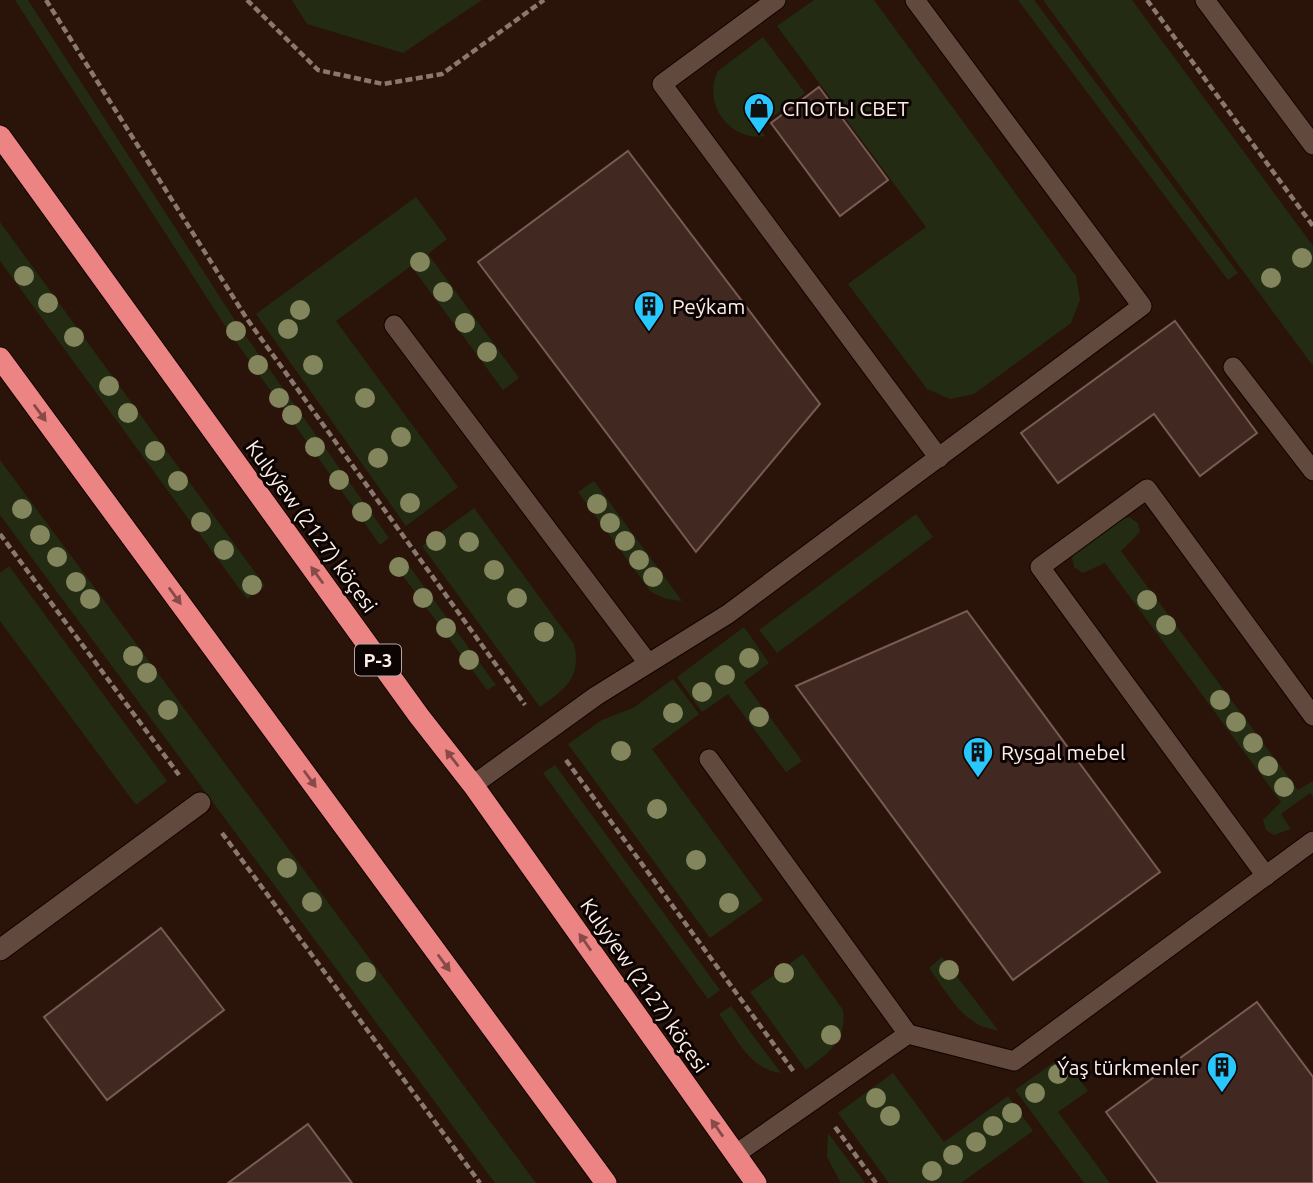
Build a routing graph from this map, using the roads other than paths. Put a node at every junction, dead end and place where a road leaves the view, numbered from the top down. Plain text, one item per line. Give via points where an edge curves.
1 (776, 0) edge
2 (915, 0) edge
3 (1205, 0) edge
4 (0, 136) edge
5 (1313, 145) edge
6 (394, 325) dead end
7 (0, 358) edge
8 (1233, 367) dead end
9 (939, 458) junction
10 (1313, 471) edge
11 (648, 663) junction
12 (1313, 716) edge
13 (709, 759) dead end
14 (473, 785) junction
15 (200, 803) road end
16 (1313, 841) edge
17 (1266, 876) junction
18 (0, 950) edge
19 (908, 1034) junction
20 (736, 1154) junction
21 (606, 1183) edge
22 (757, 1183) edge

1 - 9 lane via 662,84
2 - 9 lane via 1142,306
3 - 5 lane
14 -> 4 highway, Kulyýew (2127) köçesi / P-3
6 - 11 lane
7 -> 21 highway
8 - 10 lane
9 - 11 lane via 727,614
11 - 14 lane
12 - 17 lane via 1147,489 1040,567
13 - 19 lane
20 -> 14 highway, Kulyýew (2127) köçesi / P-3
15 - 18 street
16 - 17 lane
17 - 19 lane via 1014,1060
19 - 20 lane
20 - 22 highway, Kulyýew (2127) köçesi / P-3

